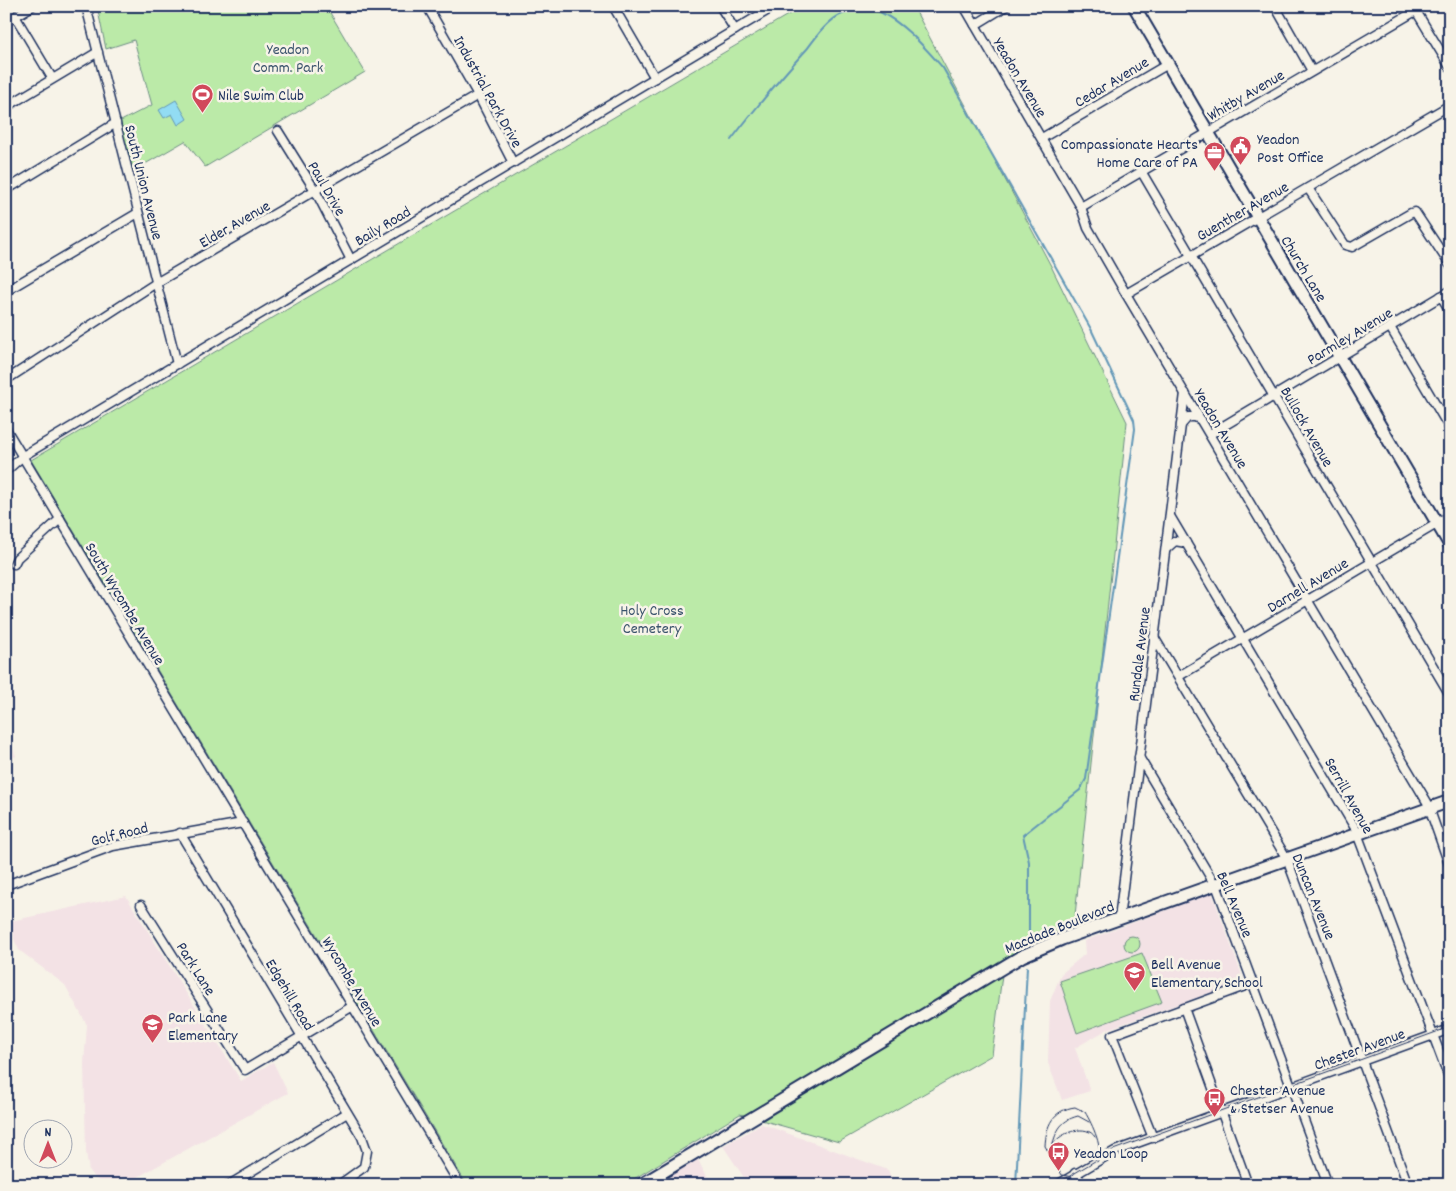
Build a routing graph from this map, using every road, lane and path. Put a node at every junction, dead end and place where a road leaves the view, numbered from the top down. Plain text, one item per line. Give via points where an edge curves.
1 (32, 6) edge
2 (86, 6) edge
3 (427, 6) edge
4 (613, 6) edge
5 (720, 6) edge
6 (775, 6) edge
7 (964, 6) edge
8 (1006, 6) edge
9 (1134, 6) edge
10 (1275, 6) edge
11 (1424, 6) edge
12 (1414, 9) edge
13 (15, 16) junction
14 (6, 22) edge
15 (975, 25) junction
16 (735, 30) junction
17 (98, 52) junction
18 (1168, 64) junction
19 (1450, 67) edge
20 (1312, 71) junction
21 (52, 78) junction
22 (655, 78) junction
23 (478, 95) junction
24 (1450, 105) edge
25 (6, 107) edge
26 (116, 122) junction
27 (278, 131) dead end
28 (1208, 132) junction
29 (1042, 138) junction
30 (513, 163) junction
31 (1141, 171) junction
32 (1308, 188) junction
33 (6, 190) edge
34 (316, 192) junction
35 (1080, 207) junction
36 (138, 213) junction
37 (1256, 218) junction
38 (1190, 257) junction
39 (351, 260) junction
40 (1450, 265) edge
41 (156, 284) junction
42 (6, 291) edge
43 (1450, 291) edge
44 (1126, 294) junction
45 (1441, 296) junction
46 (1450, 310) edge
47 (1390, 327) junction
48 (1339, 357) junction
49 (177, 364) junction
50 (6, 380) edge
51 (1185, 393) junction
52 (1275, 396) junction
53 (1203, 422) junction
54 (1181, 425) junction
55 (1450, 428) edge
56 (6, 429) edge
57 (1210, 434) junction
58 (23, 456) junction
59 (6, 471) edge
60 (1170, 516) junction
61 (1450, 516) edge
62 (60, 519) junction
63 (1437, 524) junction
64 (1186, 543) junction
65 (1450, 545) edge
66 (1165, 551) junction
67 (1372, 562) junction
68 (14, 564) dead end
69 (1307, 600) junction
70 (1154, 637) junction
71 (1243, 638) junction
72 (1179, 676) junction
73 (1450, 695) edge
74 (1139, 757) junction
75 (223, 790) joint
76 (1450, 801) edge
77 (1429, 809) junction
78 (243, 823) junction
79 (180, 833) junction
80 (1358, 834) junction
81 (1287, 859) junction
82 (1450, 867) edge
83 (1215, 884) junction
84 (6, 885) edge
85 (141, 905) dead end
86 (1119, 919) junction
87 (6, 937) edge
88 (6, 945) edge
89 (1253, 982) junction
90 (353, 1006) junction
91 (1184, 1008) junction
92 (1450, 1029) edge
93 (1433, 1036) junction
94 (301, 1038) junction
95 (1363, 1061) junction
96 (1450, 1080) edge
97 (1292, 1087) junction
98 (347, 1113) junction
99 (1221, 1113) junction
100 (1153, 1138) junction
101 (1076, 1173) junction
102 (658, 1174) junction
103 (229, 1185) edge
104 (339, 1185) edge
105 (460, 1185) edge
106 (641, 1185) edge
107 (665, 1185) edge
108 (1057, 1185) edge
109 (1083, 1185) edge
110 (1248, 1185) edge
111 (1328, 1185) edge
112 (1408, 1185) edge

1 - 13 street
2 - 17 street, South Union Avenue
3 - 23 street, Industrial Park Drive
4 - 22 street
5 - 16 street
6 - 16 street, Baily Road
7 - 15 street, Yeadon Avenue
8 - 15 street
9 - 18 main road, Church Lane
10 - 20 street
11 - 12 street, Whitby Avenue
12 - 19 street
12 - 20 street, Whitby Avenue
13 - 14 street
13 - 21 street
15 - 29 street, Yeadon Avenue
16 - 22 street, Baily Road
17 - 21 street
17 - 26 street, South Union Avenue
18 - 28 main road, Church Lane
18 - 29 street, Cedar Avenue
20 - 28 street, Whitby Avenue
21 - 25 street
22 - 30 street, Baily Road
23 - 30 street, Industrial Park Drive
23 - 34 street, Elder Avenue
24 - 32 street, Guenther Avenue
26 - 33 street
26 - 36 street, South Union Avenue
27 - 34 street, Paul Drive
28 - 31 street, Whitby Avenue
28 - 37 main road, Church Lane
29 - 35 street, Yeadon Avenue
30 - 39 street, Baily Road
31 - 35 street, Whitby Avenue
31 - 38 street, Bullock Avenue
32 - 37 street, Guenther Avenue
32 - 40 street via 1344,244 1352,247 1415,212
34 - 39 street, Paul Drive
34 - 41 street, Elder Avenue
35 - 44 street, Yeadon Avenue via 1088,228
36 - 41 street, South Union Avenue
36 - 42 street
37 - 38 street, Guenther Avenue
37 - 48 main road, Church Lane
38 - 44 street, Guenther Avenue
38 - 52 street, Bullock Avenue
39 - 49 street, Baily Road
41 - 49 street, South Union Avenue
41 - 50 street, Elder Avenue
43 - 45 street, Parmley Avenue
44 - 51 street, Yeadon Avenue
45 - 46 street
45 - 47 street, Parmley Avenue
47 - 48 street, Parmley Avenue
47 - 55 street
48 - 52 street, Parmley Avenue
48 - 63 main road, Church Lane
49 - 58 street, Baily Road
51 - 53 street, Yeadon Avenue
51 - 54 street, Rundale Avenue
52 - 57 street, Parmley Avenue
52 - 67 street, Bullock Avenue
53 - 54 street via 1191,416
53 - 57 street, Yeadon Avenue
54 - 60 street, Rundale Avenue
56 - 58 street, South Wycombe Avenue
57 - 69 street, Yeadon Avenue
58 - 59 street, Baily Road
58 - 62 street, South Wycombe Avenue
60 - 64 street, Serrill Avenue
60 - 66 street, Rundale Avenue
61 - 63 street, Darnell Avenue
62 - 68 street
62 - 75 street, South Wycombe Avenue
63 - 65 main road, Church Lane
63 - 67 street, Darnell Avenue
64 - 66 street via 1175,540
64 - 71 street, Serrill Avenue
66 - 70 street, Rundale Avenue
67 - 69 street, Darnell Avenue
67 - 73 street, Bullock Avenue
69 - 71 street, Darnell Avenue
69 - 77 street, Yeadon Avenue
70 - 72 street, Duncan Avenue
70 - 74 street, Rundale Avenue
71 - 72 street, Darnell Avenue
71 - 80 street, Serrill Avenue
72 - 81 street, Duncan Avenue
74 - 83 street, Bell Avenue
74 - 86 street, Rundale Avenue
75 - 78 street, Wycombe Avenue
76 - 77 main road, Macdade Boulevard
77 - 80 main road, Macdade Boulevard
77 - 82 street, Yeadon Avenue
78 - 79 street, Golf Road
78 - 90 street, Wycombe Avenue
79 - 84 street, Golf Road via 102,849
79 - 94 street, Edgehill Road
80 - 81 main road, Macdade Boulevard
80 - 93 street, Serrill Avenue
81 - 83 main road, Macdade Boulevard
81 - 95 street, Duncan Avenue
83 - 86 main road, Macdade Boulevard
83 - 89 street, Bell Avenue
85 - 94 street, Park Lane via 245,1070
86 - 102 main road, Macdade Boulevard via 1048,944 993,972
87 - 88 street
89 - 91 street
89 - 97 street, Bell Avenue
90 - 94 street
90 - 105 street, Wycombe Avenue
91 - 99 street
91 - 100 street via 1112,1035
92 - 93 street, Chester Avenue
93 - 95 street, Chester Avenue
93 - 96 street, Serrill Avenue
94 - 98 street, Edgehill Road
95 - 97 street, Chester Avenue
95 - 112 street, Duncan Avenue
97 - 99 street, Chester Avenue
97 - 111 street, Bell Avenue
98 - 103 street
98 - 104 street, Edgehill Road via 366,1147 366,1163
99 - 100 street, Chester Avenue
99 - 110 street
100 - 101 street, Chester Avenue via 1115,1151
101 - 108 street, Chester Avenue
101 - 109 street
102 - 106 main road, Macdade Boulevard
102 - 107 street

